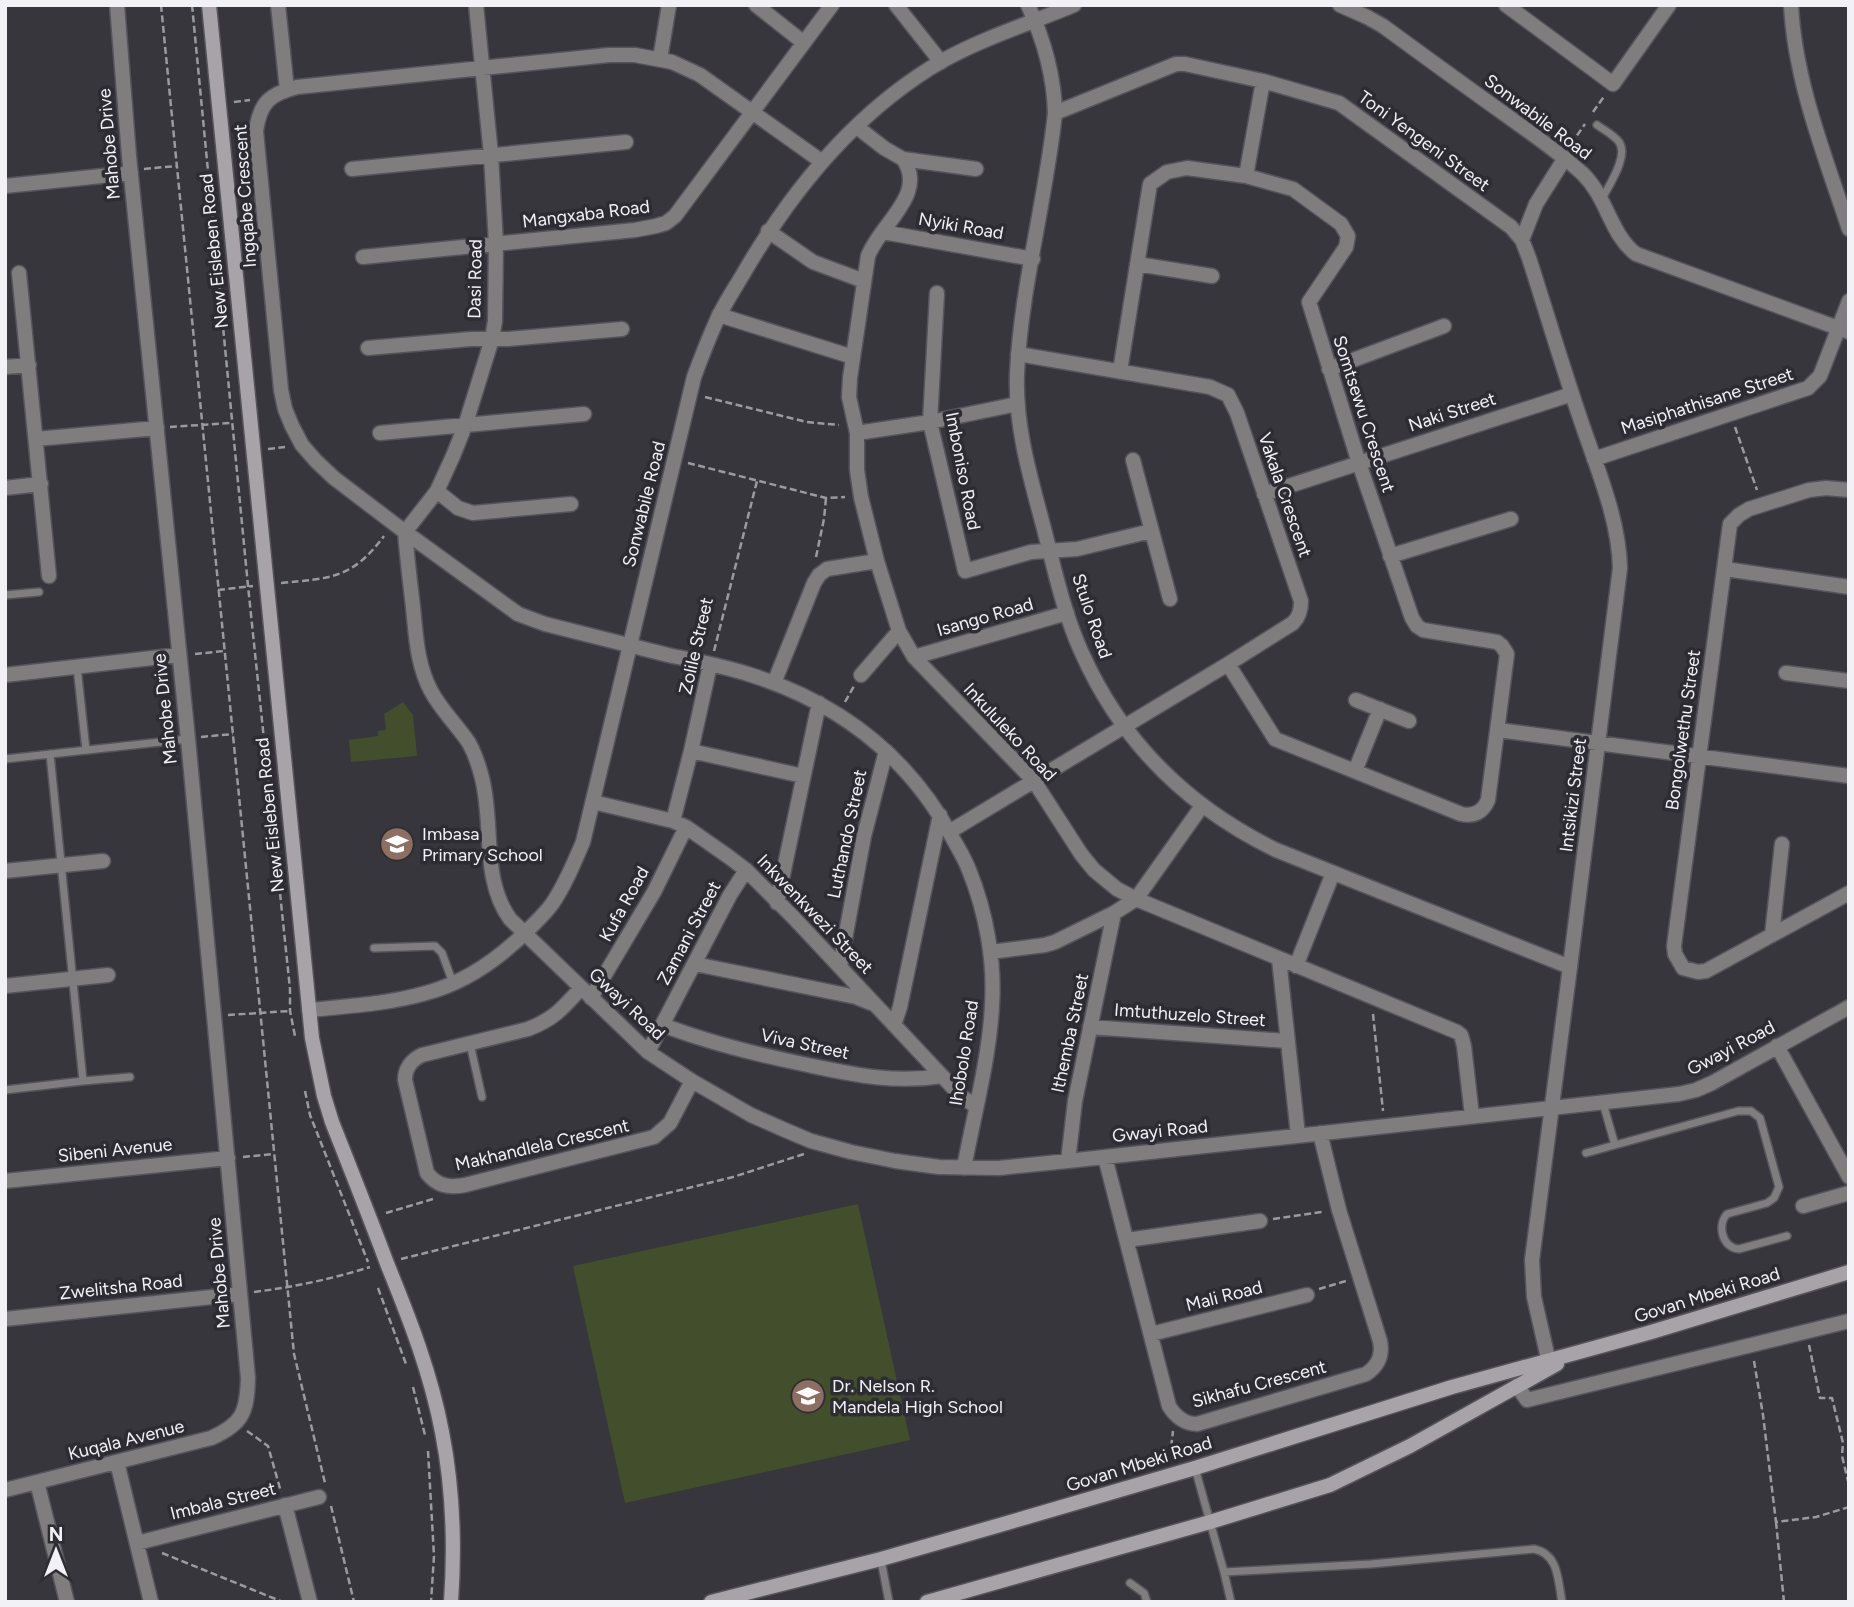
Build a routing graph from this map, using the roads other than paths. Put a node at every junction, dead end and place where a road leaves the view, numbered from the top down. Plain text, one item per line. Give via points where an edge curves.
1 (117, 5) edge
2 (209, 5) edge
3 (278, 5) edge
4 (476, 5) edge
5 (669, 5) edge
6 (756, 5) edge
7 (832, 5) edge
8 (896, 5) edge
9 (1028, 5) edge
10 (1074, 5) edge
11 (1340, 5) edge
12 (1506, 5) edge
13 (1791, 5) edge
14 (1663, 7) edge
15 (1035, 21) junction
16 (804, 43) junction
17 (660, 59) junction
18 (941, 62) junction
19 (482, 68) junction
20 (1263, 80) junction
21 (286, 90) junction
22 (753, 112) junction
23 (1055, 113) junction
24 (1597, 125) dead end
25 (857, 127) junction
26 (626, 142) dead end
27 (491, 155) junction
28 (1565, 158) junction
29 (903, 159) junction
30 (821, 162) junction
31 (352, 169) dead end
32 (976, 169) dead end
33 (137, 171) junction
34 (1246, 176) junction
35 (5, 186) edge
36 (1602, 199) junction
37 (1849, 229) edge
38 (768, 231) junction
39 (883, 232) junction
40 (1522, 240) junction
41 (496, 244) junction
42 (363, 257) dead end
43 (1032, 259) junction
44 (1137, 264) junction
45 (19, 273) dead end
46 (1212, 276) dead end
47 (863, 281) junction
48 (937, 293) dead end
49 (1849, 301) edge
50 (719, 315) junction
51 (1444, 326) dead end
52 (622, 330) dead end
53 (1844, 330) edge
54 (492, 339) junction
55 (368, 348) dead end
56 (1018, 354) junction
57 (853, 357) junction
58 (29, 365) junction
59 (5, 367) edge
60 (1329, 369) junction
61 (1120, 371) junction
62 (1572, 394) junction
63 (1017, 404) junction
64 (584, 414) dead end
65 (930, 422) junction
66 (465, 426) junction
67 (157, 428) junction
68 (856, 430) junction
69 (380, 433) dead end
70 (36, 439) junction
71 (1594, 459) junction
72 (1133, 460) dead end
73 (1359, 463) junction
74 (40, 484) junction
75 (5, 488) edge
76 (1849, 490) edge
77 (436, 491) junction
78 (1264, 494) junction
79 (570, 504) dead end
80 (1510, 519) dead end
81 (399, 528) junction
82 (1151, 531) junction
83 (1050, 551) junction
84 (1390, 556) junction
85 (877, 561) junction
86 (1725, 569) junction
87 (49, 576) dead end
88 (1849, 587) edge
89 (39, 592) dead end
90 (5, 595) edge
91 (1170, 599) dead end
92 (1067, 613) junction
93 (900, 631) junction
94 (629, 645) junction
95 (184, 655) junction
96 (914, 657) junction
97 (1228, 664) junction
98 (710, 665) junction
99 (77, 667) junction
100 (1786, 673) dead end
101 (5, 674) edge
102 (861, 675) road end
103 (1849, 681) edge
104 (774, 683) junction
105 (1356, 700) dead end
106 (819, 703) junction
107 (1380, 709) junction
108 (1409, 721) dead end
109 (1123, 726) junction
110 (1498, 730) junction
111 (188, 739) junction
112 (1599, 743) junction
113 (86, 750) junction
114 (691, 751) junction
115 (886, 751) junction
116 (50, 754) junction
117 (1699, 756) junction
118 (5, 759) edge
119 (1355, 771) junction
120 (803, 776) junction
121 (1849, 776) edge
122 (1034, 781) junction
123 (593, 802) junction
124 (1202, 806) junction
125 (940, 815) junction
126 (679, 824) junction
127 (949, 832) junction
128 (1782, 844) dead end
129 (103, 861) dead end
130 (62, 865) junction
131 (746, 870) junction
132 (5, 871) edge
133 (1333, 873) junction
134 (1849, 892) edge
135 (1136, 899) junction
136 (777, 903) junction
137 (1114, 913) junction
138 (524, 933) junction
139 (1772, 934) junction
140 (374, 948) dead end
141 (990, 952) junction
142 (1279, 958) junction
143 (695, 964) junction
144 (840, 966) junction
145 (1296, 966) junction
146 (1570, 967) junction
147 (108, 975) dead end
148 (73, 979) junction
149 (453, 984) junction
150 (5, 986) edge
151 (586, 993) junction
152 (874, 1004) junction
153 (1849, 1007) edge
154 (309, 1010) junction
155 (663, 1025) junction
156 (894, 1025) junction
157 (1090, 1027) junction
158 (1287, 1041) junction
159 (469, 1043) junction
160 (1777, 1046) junction
161 (648, 1052) junction
162 (942, 1076) junction
163 (130, 1077) dead end
164 (83, 1081) junction
165 (692, 1081) junction
166 (5, 1090) edge
167 (482, 1097) dead end
168 (1603, 1102) junction
169 (975, 1106) junction
170 (1551, 1108) junction
171 (1472, 1116) junction
172 (1320, 1133) junction
173 (1298, 1135) junction
174 (1615, 1145) junction
175 (1586, 1153) dead end
176 (1105, 1157) junction
177 (235, 1158) junction
178 (1068, 1161) junction
179 (964, 1168) junction
180 (1849, 1177) edge
181 (5, 1181) edge
182 (1849, 1193) edge
183 (1803, 1206) dead end
184 (1259, 1221) road end
185 (1787, 1236) dead end
186 (1127, 1240) junction
187 (1849, 1272) edge
188 (240, 1294) junction
189 (1307, 1295) road end
190 (5, 1319) edge
191 (1849, 1321) edge
192 (1151, 1334) junction
193 (1549, 1364) junction
194 (1517, 1386) junction
195 (236, 1424) joint
196 (117, 1462) junction
197 (1195, 1468) junction
198 (37, 1482) junction
199 (5, 1490) edge
200 (326, 1499) road end
201 (285, 1505) junction
202 (1210, 1522) junction
203 (137, 1543) junction
204 (881, 1559) junction
205 (1224, 1572) junction
206 (1130, 1583) dead end
207 (67, 1602) edge
208 (151, 1602) edge
209 (310, 1602) edge
210 (454, 1602) edge
211 (711, 1602) edge
212 (890, 1602) edge
213 (927, 1602) edge
214 (1147, 1602) edge
215 (1231, 1602) edge
216 (1562, 1602) edge

1 - 33 street, Mahobe Drive
2 - 154 main road, New Eisleben Road
3 - 21 street
4 - 19 street, Dasi Road
5 - 17 street
6 - 16 street
7 - 16 street, Mangxaba Road
8 - 18 street
9 - 15 street, Stulo Road
10 - 15 street, Sonwabile Road
11 - 28 street, Sonwabile Road via 1383,26
12 - 14 street via 1613,84
13 - 37 street via 1803,83
15 - 18 street, Sonwabile Road
15 - 23 street, Stulo Road via 1048,56
16 - 22 street, Mangxaba Road
17 - 19 street via 609,55
17 - 22 street via 700,75
18 - 25 street, Sonwabile Road via 886,100
19 - 21 street
19 - 27 street, Dasi Road
20 - 23 street, Toni Yengeni Street via 1176,64
20 - 34 street
20 - 40 street, Toni Yengeni Street via 1339,103
21 - 81 street, Ingqabe Crescent via 267,100 257,131 285,409 302,445 316,461
22 - 30 street
22 - 41 street, Mangxaba Road via 666,223
23 - 43 street, Stulo Road
24 - 36 lane via 1619,141 1622,151
25 - 29 street
25 - 30 street, Sonwabile Road
26 - 27 street
27 - 31 street
27 - 41 street, Dasi Road
28 - 36 street, Sonwabile Road
28 - 40 street via 1536,204
29 - 32 street
29 - 39 street, Inkululeko Road via 911,173 910,189
30 - 38 street, Sonwabile Road
33 - 35 street
33 - 67 street, Mahobe Drive
34 - 44 street, Somtsewu Crescent via 1187,168 1167,172 1150,184
34 - 60 street, Somtsewu Crescent via 1293,189 1342,224 1348,236 1346,247 1309,302
36 - 53 street, Sonwabile Road via 1619,236 1636,254
38 - 47 street via 813,261
38 - 50 street, Sonwabile Road
39 - 43 street, Nyiki Road
39 - 47 street, Inkululeko Road via 872,246
40 - 62 street, Intsikizi Street
41 - 42 street, Mangxaba Road
41 - 54 street, Dasi Road
43 - 56 street, Stulo Road
44 - 46 street
44 - 61 street, Somtsewu Crescent
45 - 58 street
47 - 57 street, Inkululeko Road
48 - 65 street, Imboniso Road
49 - 53 street, Masiphathisane Street
50 - 57 street
50 - 94 street, Sonwabile Road via 694,376
51 - 60 street
52 - 54 street
53 - 71 street, Masiphathisane Street via 1820,376 1808,388
54 - 55 street
54 - 66 street, Dasi Road
56 - 61 street, Vakala Crescent
56 - 63 street, Stulo Road
57 - 68 street, Inkululeko Road via 849,397
58 - 59 street
58 - 70 street
60 - 73 street, Somtsewu Crescent
61 - 78 street, Vakala Crescent via 1210,387 1228,395
62 - 71 street, Intsikizi Street
62 - 73 street, Naki Street
63 - 65 street
63 - 83 street, Stulo Road
64 - 66 street
65 - 68 street
65 - 83 street, Imboniso Road via 965,571
66 - 69 street
66 - 77 street, Dasi Road
67 - 70 street
67 - 95 street, Mahobe Drive
68 - 85 street, Inkululeko Road via 861,497
70 - 74 street
71 - 112 street, Intsikizi Street via 1620,547
72 - 82 street
73 - 78 street, Naki Street
73 - 84 street, Somtsewu Crescent
74 - 75 street
74 - 87 street
76 - 86 street, Bongolwethu Street via 1809,489 1739,515 1730,524
77 - 79 street via 473,513
77 - 81 street, Dasi Road
78 - 97 street, Vakala Crescent via 1301,608 1293,623
80 - 84 street
81 - 94 street, Ingqabe Crescent via 518,614
81 - 138 street, Gwayi Road via 422,670 431,692 477,760 497,896
82 - 83 street
82 - 91 street
83 - 92 street, Stulo Road
84 - 110 street, Somtsewu Crescent via 1417,626 1490,640 1505,649
85 - 93 street, Inkululeko Road
85 - 104 street via 827,569 819,575
86 - 88 street
86 - 117 street, Bongolwethu Street
89 - 90 lane
92 - 96 street, Isango Road
92 - 109 street, Stulo Road via 1080,650
93 - 96 street, Inkululeko Road
93 - 102 street
94 - 98 street, Ihobolo Road
94 - 123 street, Sonwabile Road
95 - 99 street
95 - 111 street, Mahobe Drive
96 - 122 street, Inkululeko Road
97 - 109 street, Vakala Crescent
97 - 119 street, Somtsewu Crescent via 1275,739
98 - 104 street, Ihobolo Road
98 - 114 street, Zolile Street
99 - 101 street
99 - 113 lane
100 - 103 street
104 - 106 street, Ihobolo Road
105 - 107 street
106 - 115 street, Ihobolo Road
106 - 120 street
107 - 108 street
107 - 119 street
109 - 122 street, Vakala Crescent
109 - 124 street, Stulo Road via 1161,771
110 - 112 street
110 - 119 street, Somtsewu Crescent via 1488,800 1472,815
111 - 113 lane
111 - 177 street, Mahobe Drive via 214,1016
112 - 117 street
112 - 146 street, Intsikizi Street
113 - 116 lane
114 - 120 street
114 - 126 street, Zolile Street
115 - 125 street, Ihobolo Road
115 - 144 street, Luthando Street via 864,836
116 - 118 lane
116 - 130 lane
117 - 121 street
117 - 139 street, Bongolwethu Street via 1675,954 1683,968 1706,971
120 - 136 street
122 - 127 street, Vakala Crescent
122 - 135 street, Inkululeko Road via 1094,870
123 - 126 street, Inkwenkwezi Street
123 - 138 street, Sonwabile Road via 573,867 551,905
124 - 133 street, Stulo Road via 1250,838
124 - 135 street
125 - 127 street, Ihobolo Road
125 - 156 street
126 - 131 street, Inkwenkwezi Street
126 - 151 street, Kufa Road via 654,892
127 - 141 street, Ihobolo Road via 978,893
128 - 139 street
129 - 130 street
130 - 132 street
130 - 148 lane
131 - 136 street, Inkwenkwezi Street
131 - 143 street, Zamani Street
133 - 145 street
133 - 146 street, Stulo Road
134 - 139 street, Bongolwethu Street
135 - 137 street
135 - 142 street, Inkululeko Road
136 - 144 street, Inkwenkwezi Street
137 - 141 street via 1055,942
137 - 157 street, Ithemba Street
138 - 149 street, Sonwabile Road via 513,946
138 - 151 street, Gwayi Road
140 - 149 lane via 435,946
141 - 169 street, Ihobolo Road via 990,1030
142 - 145 street, Inkululeko Road
142 - 158 street
143 - 152 street
143 - 155 street, Zamani Street
144 - 152 street, Inkwenkwezi Street
145 - 171 street, Inkululeko Road via 1461,1035
146 - 170 street, Intsikizi Street
147 - 148 street
148 - 150 street
148 - 164 lane
149 - 154 street, Sonwabile Road via 405,999
151 - 159 street, Makhandlela Crescent via 544,1023
151 - 161 street, Gwayi Road
152 - 156 street, Inkwenkwezi Street
153 - 160 street, Gwayi Road
154 - 210 main road, New Eisleben Road via 324,1096 420,1346 442,1433 452,1513
155 - 161 street, Zamani Street
155 - 162 street, Viva Street via 730,1048 866,1077
156 - 162 street, Inkwenkwezi Street
157 - 158 street, Imtuthuzelo Street
157 - 178 street, Ithemba Street
158 - 173 street
159 - 165 street, Makhandlela Crescent via 416,1058 405,1074 427,1173 444,1186 465,1185 654,1138 670,1123
159 - 167 lane
160 - 168 street, Gwayi Road via 1696,1090
160 - 180 street
161 - 165 street, Gwayi Road
162 - 169 street, Inkwenkwezi Street
163 - 164 lane
164 - 166 lane
165 - 179 street, Gwayi Road via 751,1115 811,1141 895,1161
168 - 170 street, Gwayi Road
168 - 174 lane
169 - 179 street, Ihobolo Road
170 - 171 street, Gwayi Road
170 - 193 street, Intsikizi Street via 1532,1260 1534,1297
171 - 172 street, Gwayi Road
172 - 173 street, Gwayi Road
172 - 192 street, Sikhafu Crescent via 1381,1348 1375,1368 1191,1424 1173,1414 1169,1406
173 - 176 street, Gwayi Road
174 - 175 lane
174 - 185 lane via 1751,1111 1762,1123 1779,1181 1778,1193 1767,1203 1726,1215 1722,1220 1726,1244 1739,1249
176 - 178 street, Gwayi Road
176 - 186 street, Sikhafu Crescent
177 - 181 street, Sibeni Avenue
177 - 188 street, Mahobe Drive
178 - 179 street, Gwayi Road
182 - 183 street
184 - 186 street
186 - 192 street, Sikhafu Crescent
187 - 193 main road, Govan Mbeki Road
188 - 190 street, Zwelitsha Road
188 - 195 street, Mahobe Drive via 248,1395
189 - 192 street, Mali Road
191 - 194 street via 1527,1400
193 - 194 main road, Govan Mbeki Road
193 - 197 main road, Govan Mbeki Road via 1452,1387
194 - 202 main road, Govan Mbeki Road via 1330,1485
195 - 196 street, Kuqala Avenue via 211,1438
196 - 198 street, Kuqala Avenue
196 - 203 street
197 - 202 lane
197 - 204 main road, Govan Mbeki Road
198 - 199 street, Kuqala Avenue
198 - 207 street
200 - 201 street, Imbala Street
201 - 203 street, Imbala Street
201 - 209 street
202 - 205 lane
202 - 213 main road, Govan Mbeki Road
203 - 208 street
204 - 211 main road, Govan Mbeki Road
204 - 212 lane
205 - 215 lane
205 - 216 lane via 1534,1549 1554,1563
206 - 214 lane via 1144,1593

